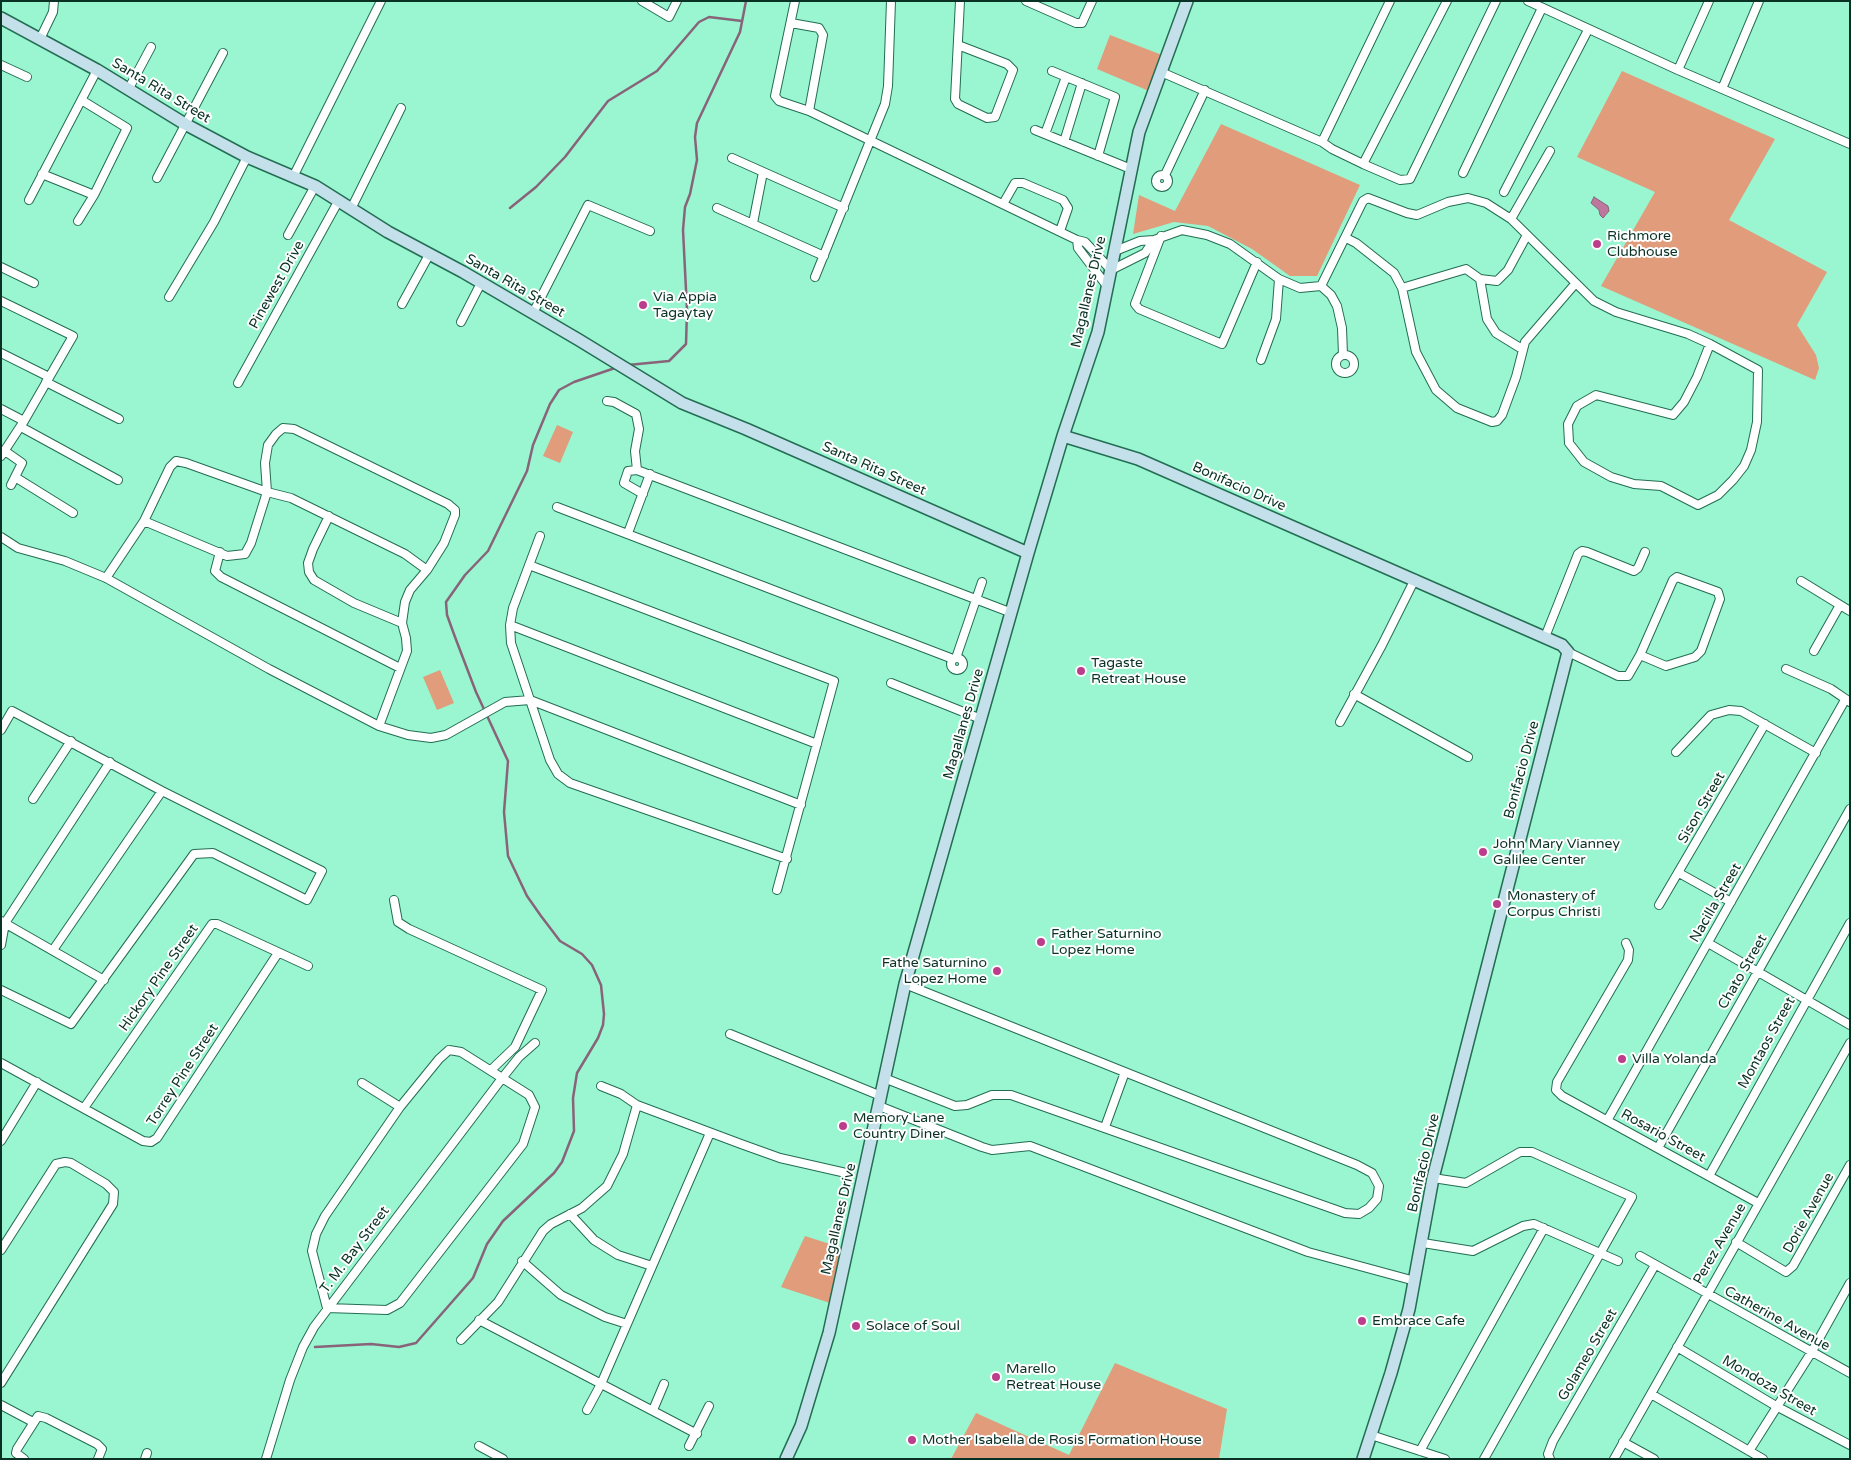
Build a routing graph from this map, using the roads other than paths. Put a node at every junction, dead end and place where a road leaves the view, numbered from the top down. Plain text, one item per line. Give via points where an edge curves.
1 (54, 1) edge
2 (381, 1) edge
3 (642, 1) edge
4 (677, 1) edge
5 (795, 1) edge
6 (891, 1) edge
7 (960, 1) edge
8 (1026, 1) edge
9 (1092, 1) edge
10 (1187, 1) edge
11 (1390, 1) edge
12 (1447, 1) edge
13 (1496, 1) edge
14 (1528, 1) edge
15 (1709, 1) edge
16 (1759, 1) edge
17 (1542, 8) junction
18 (1, 18) edge
19 (791, 23) junction
20 (1588, 30) junction
21 (40, 38) junction
22 (958, 45) junction
23 (151, 47) dead end
24 (223, 54) dead end
25 (1, 65) edge
26 (97, 70) junction
27 (1678, 70) junction
28 (1052, 71) dead end
29 (1161, 72) junction
30 (27, 77) dead end
31 (1066, 77) junction
32 (1082, 83) junction
33 (1722, 89) junction
34 (128, 90) junction
35 (1205, 90) junction
36 (83, 101) junction
37 (401, 108) dead end
38 (809, 111) junction
39 (185, 124) junction
40 (1035, 130) dead end
41 (1045, 134) junction
42 (872, 140) junction
43 (1064, 142) junction
44 (1322, 142) junction
45 (1850, 144) edge
46 (1550, 150) dead end
47 (1098, 156) junction
48 (247, 157) junction
49 (732, 158) dead end
50 (1363, 164) junction
51 (1131, 169) junction
52 (763, 172) junction
53 (42, 174) junction
54 (1463, 174) dead end
55 (1166, 175) dead end
56 (293, 177) junction
57 (157, 178) dead end
58 (315, 186) junction
59 (1504, 192) dead end
60 (94, 195) junction
61 (29, 200) dead end
62 (339, 200) junction
63 (1003, 204) junction
64 (352, 207) junction
65 (717, 208) dead end
66 (844, 208) junction
67 (1511, 219) junction
68 (78, 221) dead end
69 (753, 223) junction
70 (650, 230) dead end
71 (1060, 231) junction
72 (288, 235) dead end
73 (1527, 235) junction
74 (1158, 238) junction
75 (1346, 238) junction
76 (1077, 240) junction
77 (1115, 251) junction
78 (429, 255) junction
79 (824, 256) junction
80 (1257, 262) junction
81 (1, 267) edge
82 (1111, 270) junction
83 (815, 277) dead end
84 (1279, 279) junction
85 (1480, 279) junction
86 (34, 283) dead end
87 (481, 283) junction
88 (1575, 284) junction
89 (1107, 286) junction
90 (1321, 286) junction
91 (1402, 288) junction
92 (170, 297) dead end
93 (1, 301) edge
94 (402, 304) dead end
95 (533, 313) junction
96 (461, 322) dead end
97 (1710, 344) junction
98 (1522, 349) junction
99 (1, 353) edge
100 (1342, 355) dead end
101 (1260, 360) dead end
102 (48, 380) junction
103 (238, 383) dead end
104 (607, 401) dead end
105 (1, 409) edge
106 (119, 419) dead end
107 (22, 424) junction
108 (1063, 436) junction
109 (3, 454) edge
110 (637, 470) junction
111 (650, 474) junction
112 (118, 480) dead end
113 (267, 492) junction
114 (643, 494) junction
115 (557, 507) dead end
116 (73, 513) dead end
117 (329, 516) junction
118 (144, 521) junction
119 (628, 533) junction
120 (540, 536) dead end
121 (1, 537) edge
122 (220, 552) junction
123 (1645, 552) dead end
124 (1028, 553) junction
125 (529, 565) junction
126 (427, 570) junction
127 (106, 578) junction
128 (1415, 580) junction
129 (982, 582) dead end
130 (1800, 582) dead end
131 (976, 600) junction
132 (1840, 605) junction
133 (1850, 611) edge
134 (1012, 613) junction
135 (402, 623) junction
136 (510, 625) junction
137 (1545, 637) junction
138 (1814, 651) dead end
139 (1568, 652) junction
140 (1640, 655) junction
141 (400, 668) junction
142 (1786, 669) dead end
143 (891, 683) dead end
144 (1354, 694) junction
145 (530, 700) junction
146 (1847, 701) edge
147 (981, 719) junction
148 (1340, 722) dead end
149 (1765, 724) junction
150 (379, 726) junction
151 (1, 730) edge
152 (71, 741) junction
153 (817, 744) junction
154 (1676, 752) dead end
155 (1816, 753) junction
156 (1468, 757) dead end
157 (110, 762) junction
158 (162, 791) junction
159 (33, 799) dead end
160 (801, 805) junction
161 (1850, 809) edge
162 (787, 859) junction
163 (1679, 873) junction
164 (778, 890) dead end
165 (394, 900) dead end
166 (1731, 902) junction
167 (1659, 905) dead end
168 (3, 922) edge
169 (1850, 923) edge
170 (1626, 943) dead end
171 (1708, 943) junction
172 (1, 945) edge
173 (53, 950) junction
174 (278, 953) junction
175 (308, 966) dead end
176 (1758, 971) junction
177 (104, 980) junction
178 (905, 984) junction
179 (1, 990) edge
180 (1806, 999) junction
181 (1850, 1024) edge
182 (730, 1034) dead end
183 (536, 1043) dead end
184 (1850, 1043) edge
185 (1, 1063) edge
186 (491, 1070) junction
187 (1126, 1072) junction
188 (503, 1077) junction
189 (884, 1078) junction
190 (37, 1082) junction
191 (362, 1083) dead end
192 (601, 1086) dead end
193 (880, 1101) junction
194 (637, 1105) junction
195 (400, 1107) junction
196 (84, 1108) junction
197 (1608, 1119) junction
198 (1105, 1127) junction
199 (710, 1133) junction
200 (1, 1141) edge
201 (1658, 1148) junction
202 (1850, 1165) edge
203 (855, 1175) junction
204 (1708, 1176) junction
205 (1433, 1178) junction
206 (1758, 1203) junction
207 (570, 1214) junction
208 (1544, 1228) junction
209 (1423, 1242) junction
210 (1736, 1242) junction
211 (1, 1250) edge
212 (1600, 1252) junction
213 (1640, 1256) dead end
214 (522, 1261) junction
215 (1618, 1261) dead end
216 (1655, 1265) junction
217 (652, 1266) junction
218 (1414, 1281) junction
219 (1850, 1282) edge
220 (1706, 1294) junction
221 (327, 1308) junction
222 (479, 1320) junction
223 (627, 1324) junction
224 (461, 1340) dead end
225 (1677, 1347) junction
226 (1811, 1353) junction
227 (1850, 1373) edge
228 (1, 1383) edge
229 (601, 1384) junction
230 (664, 1384) dead end
231 (1651, 1394) junction
232 (1, 1405) edge
233 (709, 1406) dead end
234 (1776, 1406) junction
235 (587, 1410) dead end
236 (653, 1410) junction
237 (33, 1422) junction
238 (696, 1434) junction
239 (1371, 1435) junction
240 (1623, 1442) junction
241 (1850, 1445) edge
242 (479, 1446) dead end
243 (689, 1446) dead end
244 (1420, 1451) junction
245 (1749, 1451) junction
246 (24, 1459) edge
247 (98, 1459) edge
248 (266, 1459) edge
249 (503, 1459) edge
250 (786, 1459) edge
251 (1363, 1459) edge
252 (1445, 1459) edge
253 (1484, 1459) edge
254 (1550, 1459) edge
255 (1614, 1459) edge
256 (1654, 1459) edge
257 (1763, 1459) edge

1 - 21 street via 53,12
2 - 56 street
3 - 4 street via 669,17
5 - 19 street
6 - 42 street via 888,86
7 - 22 street
8 - 9 street via 1082,23
10 - 29 street, Magallanes Drive
11 - 44 street
12 - 50 street
13 - 50 street via 1410,179 1400,180
14 - 17 street
15 - 27 street
16 - 33 street
17 - 20 street
17 - 54 street
18 - 21 street, Santa Rita Street
19 - 38 street via 775,96 779,101
19 - 38 street via 819,28 823,35
20 - 27 street
20 - 59 street
21 - 26 street, Santa Rita Street
22 - 22 street via 955,99 958,104 987,118 995,118 1013,70 1007,64
23 - 34 street
24 - 39 street
25 - 30 street
26 - 34 street, Santa Rita Street
26 - 36 street
27 - 33 street
28 - 31 street
29 - 35 street
29 - 51 street, Magallanes Drive via 1139,132
31 - 32 street
31 - 41 street
32 - 43 street
32 - 47 street via 1115,97
33 - 45 street
34 - 39 street, Santa Rita Street
35 - 44 street
35 - 55 street
36 - 53 street
36 - 60 street via 127,128
37 - 64 street
38 - 42 street
39 - 48 street, Santa Rita Street
39 - 57 street
40 - 41 street
41 - 43 street
42 - 63 street
42 - 66 street
43 - 47 street
44 - 50 street
46 - 67 street
47 - 51 street
48 - 56 street, Santa Rita Street
48 - 92 street
49 - 52 street
51 - 77 street, Magallanes Drive
52 - 66 street
52 - 69 street
53 - 60 street
53 - 61 street
56 - 58 street, Santa Rita Street
58 - 62 street, Santa Rita Street
58 - 72 street
60 - 68 street
62 - 64 street, Santa Rita Street
62 - 103 street, Pinewest Drive
63 - 71 street
63 - 71 street via 1015,183 1024,183 1063,200 1068,208
64 - 78 street, Santa Rita Street
65 - 69 street
66 - 79 street
67 - 73 street
67 - 75 street via 1486,203 1468,198 1417,214 1368,198
69 - 79 street
70 - 95 street via 588,205
71 - 76 street
73 - 85 street via 1504,276 1497,281
73 - 88 street
74 - 77 street
74 - 80 street via 1182,230 1207,236 1230,244
74 - 80 street via 1135,304 1139,309 1222,344
74 - 82 street via 1144,253
75 - 90 street
75 - 91 street via 1394,273
76 - 82 street via 1086,242
76 - 89 street via 1078,248
77 - 82 street, Magallanes Drive
78 - 87 street, Santa Rita Street
78 - 94 street
79 - 83 street
80 - 84 street
81 - 86 street
82 - 89 street, Magallanes Drive
84 - 90 street via 1300,288
84 - 101 street via 1276,319
85 - 91 street via 1466,269
85 - 98 street via 1487,319 1496,333
87 - 95 street, Santa Rita Street
87 - 96 street
88 - 97 street via 1608,309
88 - 98 street via 1524,342
89 - 108 street, Magallanes Drive via 1098,332
90 - 100 street via 1337,306 1342,328
91 - 98 street via 1416,352 1424,371 1436,390 1457,408 1489,421 1499,419 1516,377
93 - 102 street via 73,336
95 - 124 street, Santa Rita Street via 682,403
97 - 97 street via 1758,370 1755,438 1744,466 1718,495 1698,505 1661,486 1634,484 1611,476 1578,456 1569,443 1568,434 1568,424 1577,406 1596,395 1673,414 1684,402
99 - 102 street
102 - 106 street
102 - 107 street
104 - 110 street via 636,414 639,429 635,451
105 - 107 street
107 - 109 street
107 - 112 street
108 - 124 street, Magallanes Drive
108 - 128 street, Bonifacio Drive via 1138,459
109 - 116 street via 22,463 13,481
110 - 111 street
110 - 114 street via 628,471 624,483
111 - 114 street
111 - 131 street
113 - 117 street via 291,498
113 - 118 street via 176,461
113 - 122 street via 251,543 244,554 227,556
113 - 126 street via 265,463 268,445 276,434 283,428 294,429 321,442 455,510 444,543
114 - 119 street
115 - 119 street
117 - 126 street via 405,554
117 - 135 street via 308,563 314,580 354,603
118 - 122 street
118 - 127 street
119 - 131 street via 954,659
120 - 125 street
121 - 127 street via 18,548 65,561
122 - 141 street via 215,571 221,578
123 - 137 street via 1634,571 1587,552 1578,554
124 - 134 street, Magallanes Drive
125 - 136 street
125 - 153 street via 834,681
126 - 135 street via 410,590
127 - 150 street
128 - 137 street, Bonifacio Drive
128 - 144 street
129 - 131 street
130 - 132 street
131 - 134 street
132 - 133 street
132 - 138 street
134 - 147 street, Magallanes Drive
135 - 141 street via 407,651
136 - 145 street via 512,643
136 - 153 street
137 - 139 street, Bonifacio Drive via 1562,645
139 - 140 street via 1618,676 1628,676
139 - 205 street, Bonifacio Drive
140 - 140 street via 1673,580 1677,577 1718,592 1720,599 1701,651 1695,657 1666,666
141 - 150 street
142 - 146 street via 1818,682
143 - 147 street
144 - 148 street
144 - 156 street
145 - 150 street via 505,702 446,735 431,738
145 - 160 street
145 - 162 street via 550,760 558,774 570,783
146 - 155 street, Nacilla Street
147 - 178 street, Magallanes Drive
149 - 154 street via 1741,711 1717,712
149 - 155 street
149 - 163 street, Sison Street
151 - 152 street via 12,711
152 - 157 street
152 - 159 street
153 - 160 street
155 - 166 street, Nacilla Street
157 - 158 street
157 - 168 street
158 - 173 street
158 - 177 street via 322,871 308,900 213,853 194,854
160 - 162 street
161 - 176 street, Chato Street
162 - 164 street
163 - 166 street
163 - 167 street, Sison Street
165 - 186 street via 398,922 409,930 542,990 515,1047
166 - 171 street, Nacilla Street
168 - 172 street
168 - 173 street
169 - 180 street, Montaos Street
170 - 197 street, Rosario Street via 1628,960 1557,1082 1556,1090
171 - 176 street
171 - 197 street, Nacilla Street
173 - 177 street
174 - 175 street, Hickory Pine Street
174 - 196 street, Hickory Pine Street via 212,924
174 - 196 street, Torrey Pine Street via 154,1141 143,1141
176 - 180 street
176 - 201 street, Chato Street
177 - 179 street via 71,1024
178 - 187 street
178 - 189 street, Magallanes Drive
180 - 181 street
180 - 204 street, Montaos Street
182 - 193 street
183 - 188 street, T. M. Bay Street
184 - 206 street, Perez Avenue
185 - 190 street, Torrey Pine Street
186 - 188 street
186 - 195 street via 461,1052 449,1050
187 - 198 street
187 - 198 street via 1372,1172 1379,1186 1377,1199 1359,1214 1345,1213
188 - 221 street, T. M. Bay Street
188 - 221 street via 529,1095 535,1107 517,1152 400,1303 387,1310
189 - 193 street, Magallanes Drive
189 - 198 street via 956,1106 992,1095 1011,1095
190 - 196 street, Torrey Pine Street
190 - 200 street
191 - 195 street
192 - 194 street
193 - 203 street, Magallanes Drive
193 - 218 street via 982,1147 992,1150 1030,1146 1308,1252
194 - 199 street
194 - 207 street via 623,1154 607,1186 596,1198
195 - 221 street via 316,1234 312,1251
197 - 201 street, Rosario Street
199 - 203 street via 780,1158
199 - 217 street
201 - 204 street, Rosario Street
202 - 210 street, Dorie Avenue via 1793,1266 1786,1272
203 - 250 street, Magallanes Drive via 830,1333 801,1426
204 - 206 street, Rosario Street
205 - 209 street, Bonifacio Drive
205 - 212 street via 1466,1183 1520,1152 1532,1152 1584,1174 1632,1197
206 - 210 street, Perez Avenue
207 - 214 street via 551,1224
207 - 217 street via 594,1240 618,1255
208 - 209 street via 1534,1224 1523,1226 1473,1251
208 - 212 street
208 - 244 street
209 - 218 street, Bonifacio Drive
210 - 220 street, Perez Avenue
211 - 228 street via 56,1164 71,1163 114,1192 113,1204
212 - 215 street
212 - 253 street
213 - 216 street, Catherine Avenue
214 - 222 street via 498,1302
214 - 223 street via 561,1295 598,1314
216 - 220 street, Catherine Avenue
216 - 254 street, Golameo Street via 1552,1441 1548,1454
217 - 223 street
218 - 239 street, Bonifacio Drive via 1391,1373
219 - 226 street
220 - 225 street, Perez Avenue
220 - 226 street, Catherine Avenue
221 - 248 street, T. M. Bay Street via 303,1347
222 - 224 street
222 - 229 street
223 - 229 street
225 - 231 street, Perez Avenue
225 - 234 street, Mondoza Street
226 - 227 street, Catherine Avenue
226 - 234 street
229 - 235 street
229 - 236 street
230 - 236 street
231 - 240 street, Perez Avenue
231 - 245 street
232 - 237 street
233 - 238 street
234 - 241 street, Mondoza Street
234 - 245 street
236 - 238 street
237 - 246 street via 16,1453
237 - 247 street via 38,1416 46,1418 97,1444 102,1449
238 - 243 street
239 - 244 street
239 - 251 street, Bonifacio Drive
240 - 255 street, Perez Avenue
240 - 256 street
242 - 249 street
244 - 252 street
245 - 257 street

